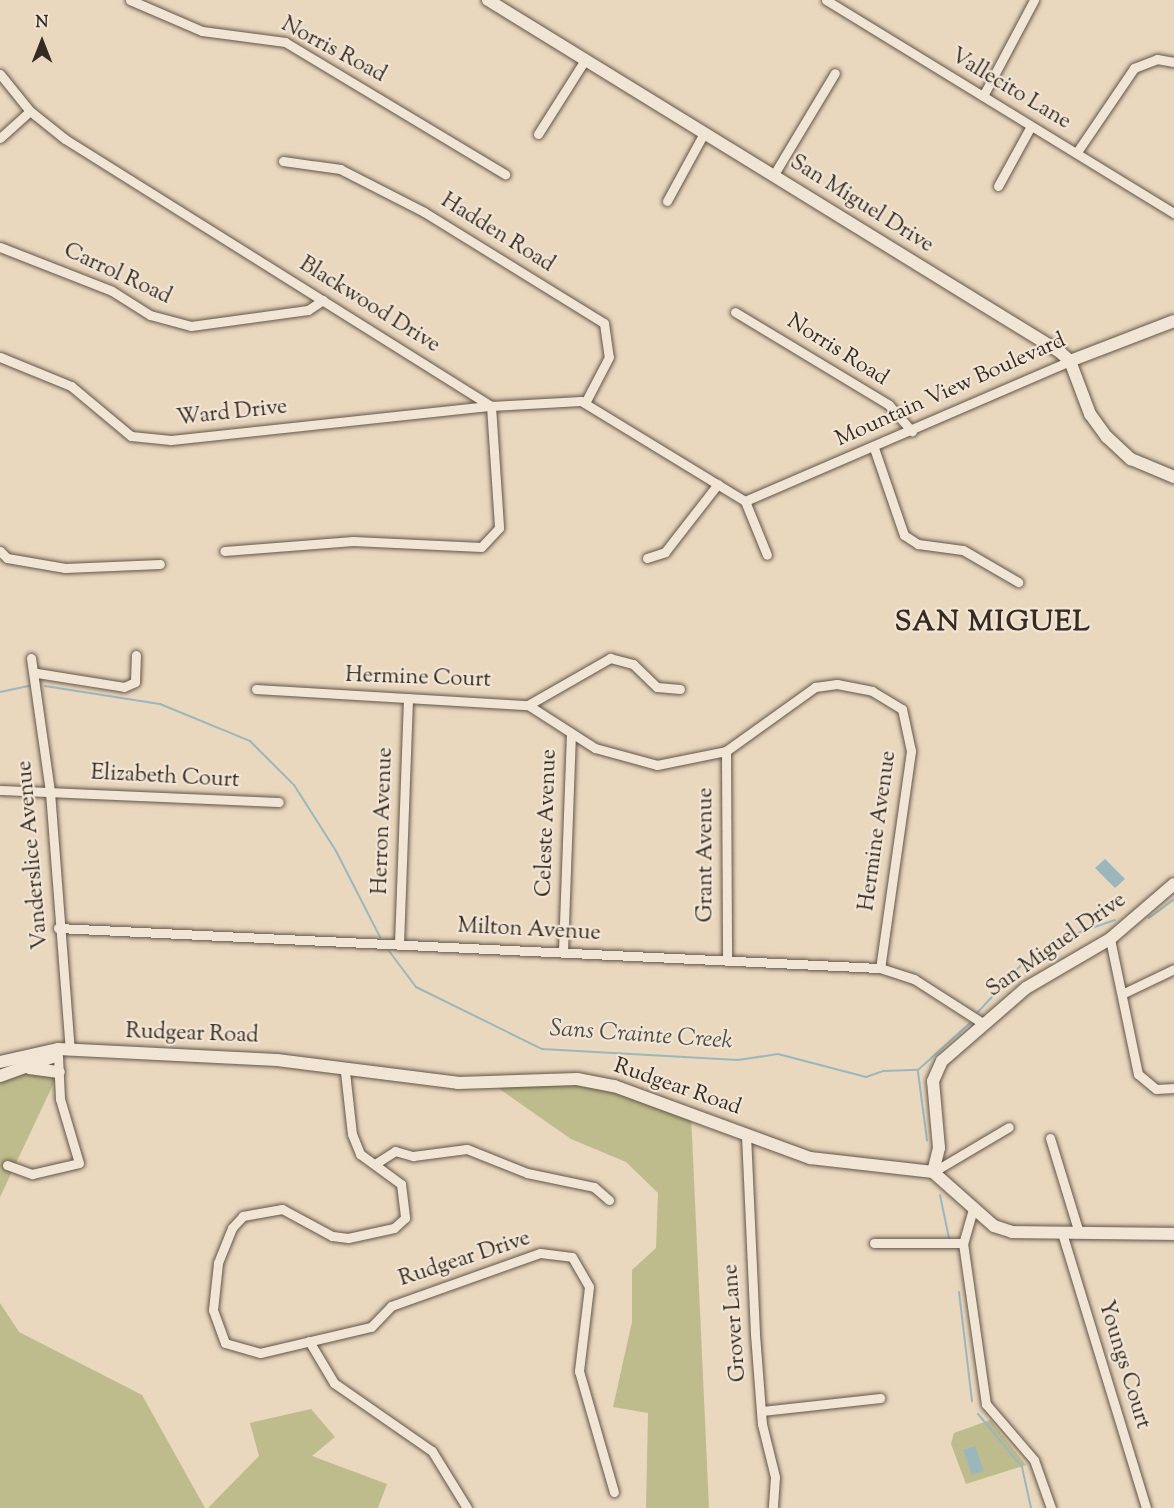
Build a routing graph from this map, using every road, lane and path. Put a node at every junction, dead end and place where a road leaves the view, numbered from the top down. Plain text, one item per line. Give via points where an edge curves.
1 (130, 0) edge
2 (488, 0) edge
3 (826, 0) edge
4 (1034, 0) edge
5 (585, 60) junction
6 (1174, 62) edge
7 (835, 73) dead end
8 (0, 74) edge
9 (983, 96) junction
10 (30, 111) junction
11 (1031, 126) junction
12 (704, 133) junction
13 (538, 134) dead end
14 (0, 138) edge
15 (1077, 152) junction
16 (283, 161) dead end
17 (505, 174) dead end
18 (773, 176) junction
19 (998, 186) dead end
20 (667, 201) dead end
21 (1174, 213) edge
22 (0, 247) edge
23 (323, 300) junction
24 (735, 312) dead end
25 (1174, 321) edge
26 (0, 357) edge
27 (1070, 361) junction
28 (585, 403) junction
29 (491, 406) junction
30 (912, 431) junction
31 (874, 448) junction
32 (1174, 477) edge
33 (718, 484) junction
34 (745, 501) junction
35 (0, 551) edge
36 (224, 551) dead end
37 (767, 555) dead end
38 (647, 558) dead end
39 (160, 564) dead end
40 (1018, 582) dead end
41 (136, 655) dead end
42 (31, 658) dead end
43 (38, 673) junction
44 (256, 688) dead end
45 (680, 689) dead end
46 (408, 698) junction
47 (528, 705) junction
48 (571, 733) junction
49 (726, 751) junction
50 (0, 790) edge
51 (50, 792) junction
52 (279, 802) dead end
53 (1174, 884) edge
54 (58, 928) junction
55 (1110, 939) junction
56 (399, 944) junction
57 (563, 951) junction
58 (727, 960) junction
59 (880, 968) junction
60 (1174, 969) edge
61 (1124, 993) junction
62 (984, 1024) junction
63 (70, 1050) junction
64 (58, 1056) junction
65 (0, 1062) edge
66 (19, 1069) junction
67 (59, 1072) junction
68 (345, 1072) junction
69 (0, 1076) edge
70 (1174, 1088) edge
71 (1009, 1127) dead end
72 (746, 1135) junction
73 (1050, 1138) dead end
74 (375, 1164) junction
75 (7, 1165) dead end
76 (933, 1172) junction
77 (609, 1200) dead end
78 (972, 1209) junction
79 (1062, 1233) junction
80 (1079, 1233) junction
81 (1174, 1234) edge
82 (873, 1243) dead end
83 (963, 1243) junction
84 (309, 1341) junction
85 (880, 1398) dead end
86 (762, 1411) junction
87 (614, 1492) dead end
88 (467, 1508) edge
89 (773, 1508) edge
90 (1051, 1508) edge
91 (1146, 1508) edge

1 - 17 street, Norris Road via 202,31 285,42
2 - 5 street, San Miguel Drive
3 - 9 street, Vallecito Lane
4 - 9 street
5 - 12 street, San Miguel Drive
5 - 13 street
6 - 15 street via 1157,59 1134,68
7 - 18 street
8 - 10 street, Blackwood Drive
9 - 11 street, Vallecito Lane
10 - 14 street
10 - 23 street, Blackwood Drive via 160,202
11 - 15 street, Vallecito Lane
11 - 19 street
12 - 18 street, San Miguel Drive
12 - 20 street
15 - 21 street, Vallecito Lane
16 - 28 street, Hadden Road via 340,169 424,212 604,323 609,357
18 - 27 street, San Miguel Drive
22 - 23 street, Carrol Road via 112,291 150,315 191,326 308,310
23 - 29 street, Blackwood Drive
24 - 30 street, Norris Road via 889,405
25 - 27 street, Mountain View Boulevard
26 - 29 street, Ward Drive via 70,386 131,436 171,440
27 - 30 street, Mountain View Boulevard
27 - 32 street via 1090,414 1107,437 1131,459
28 - 29 street via 569,399
28 - 33 street
29 - 36 street via 499,528 481,547 353,541
30 - 31 street, Mountain View Boulevard
31 - 34 street, Mountain View Boulevard
31 - 40 street via 904,535 918,544 963,550
33 - 34 street
33 - 38 street via 671,546
34 - 37 street
35 - 39 street via 7,558 65,568
41 - 43 street via 135,682 124,687
42 - 43 street, Vanderslice Avenue
43 - 51 street, Vanderslice Avenue
44 - 46 street, Hermine Court
45 - 47 street via 657,687 633,664 610,658
46 - 47 street, Hermine Court
46 - 56 street, Herron Avenue
47 - 48 street, Hermine Court
48 - 49 street, Hermine Avenue via 614,756 657,765
48 - 57 street, Celeste Avenue
49 - 58 street, Grant Avenue
49 - 59 street, Hermine Avenue via 805,691 825,684 872,691 902,709 911,762
50 - 51 street, Elizabeth Court
51 - 52 street, Elizabeth Court
51 - 54 street, Vanderslice Avenue
53 - 55 street, San Miguel Drive
54 - 56 street, Milton Avenue
54 - 63 street, Vanderslice Avenue
55 - 61 street
55 - 62 street, San Miguel Drive via 1045,974
56 - 57 street, Milton Avenue
57 - 58 street, Milton Avenue
58 - 59 street, Milton Avenue
59 - 62 street, Milton Avenue via 914,979
60 - 61 street
61 - 70 street via 1138,1074 1156,1089
62 - 76 street, San Miguel Drive via 936,1071 932,1110 939,1148
63 - 64 street, Rudgear Road
63 - 65 street, Rudgear Road
63 - 68 street, Rudgear Road via 277,1060
64 - 66 street, Rudgear Road
64 - 67 street
66 - 67 street
66 - 69 street, Rudgear Road
67 - 75 street via 60,1099 79,1163 32,1174
68 - 72 street, Rudgear Road via 458,1083 577,1079 614,1086
68 - 74 street, Rudgear Drive via 352,1134 360,1154
71 - 76 street
72 - 76 street, Rudgear Road via 810,1158
72 - 86 street, Grover Lane
73 - 80 street
74 - 77 street via 395,1151 413,1156 467,1149 527,1173 594,1187
74 - 84 street, Rudgear Drive via 402,1184 405,1218 394,1228 348,1238 332,1236 282,1209 254,1211 232,1228 218,1263 213,1310 225,1343 260,1353
76 - 78 street
78 - 79 street via 1012,1232
78 - 83 street
79 - 80 street
79 - 91 street, Youngs Court
80 - 81 street
82 - 83 street
83 - 90 street via 986,1404 1034,1460
84 - 87 street, Rudgear Drive via 371,1327 391,1306 540,1253 572,1257 589,1287 579,1371
84 - 88 street via 334,1383 432,1451
85 - 86 street
86 - 89 street, Grover Lane via 775,1477

